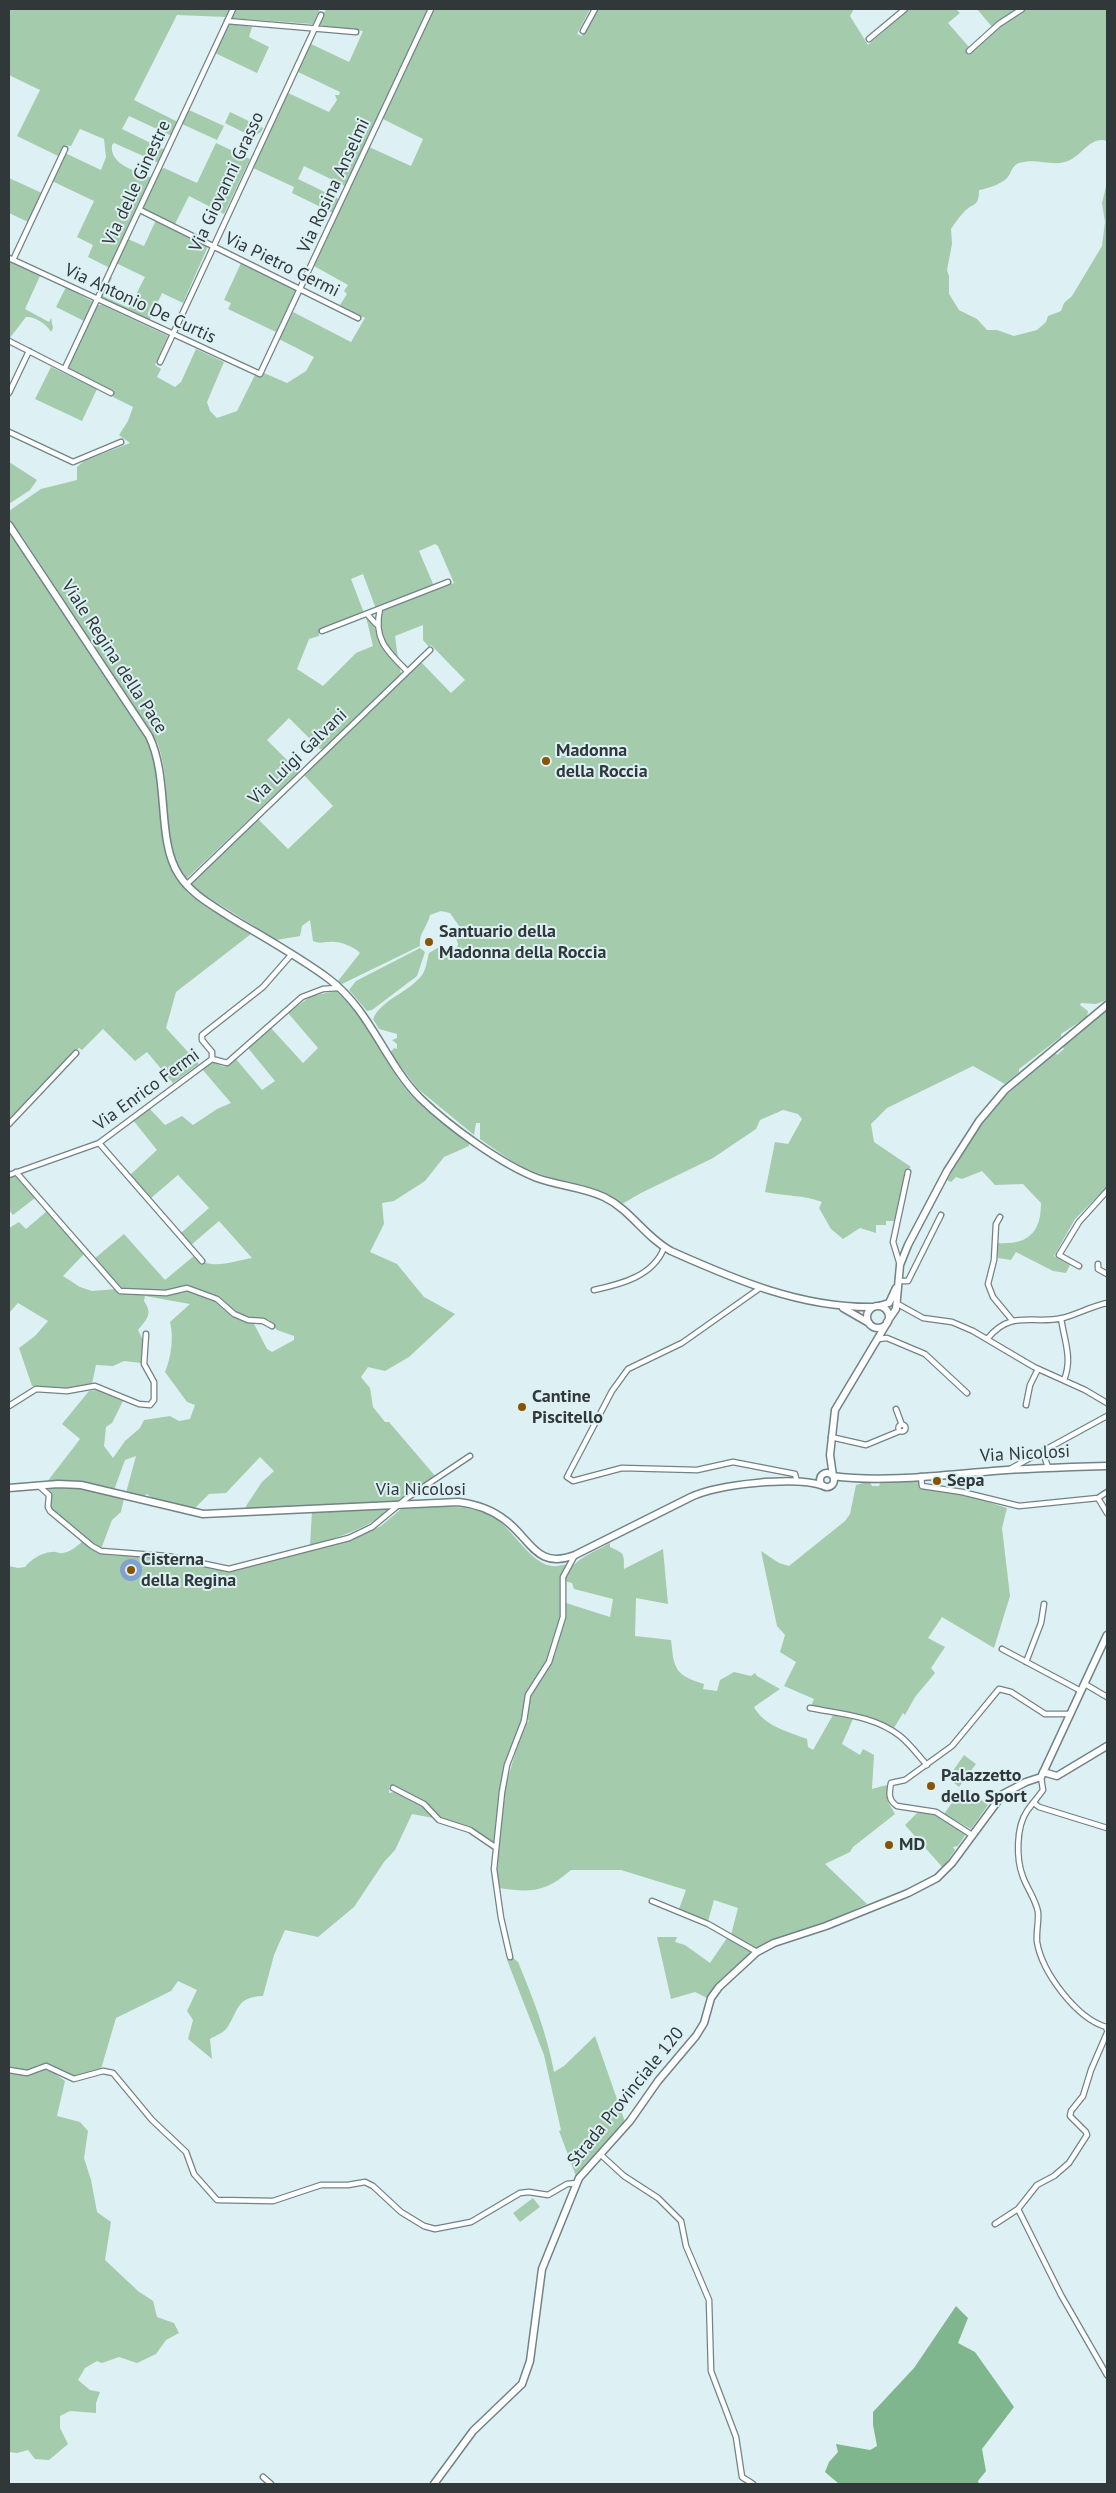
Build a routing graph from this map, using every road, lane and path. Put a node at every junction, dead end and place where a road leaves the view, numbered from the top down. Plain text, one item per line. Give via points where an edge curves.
1 (233, 9) edge
2 (431, 9) edge
3 (595, 9) edge
4 (905, 9) edge
5 (1022, 9) edge
6 (321, 15) dead end
7 (227, 21) junction
8 (314, 28) junction
9 (583, 31) dead end
10 (356, 32) dead end
11 (869, 39) dead end
12 (969, 51) dead end
13 (65, 149) dead end
14 (140, 210) junction
15 (212, 246) junction
16 (11, 259) edge
17 (301, 289) junction
18 (97, 300) junction
19 (358, 318) dead end
20 (172, 334) junction
21 (9, 342) edge
22 (29, 351) junction
23 (160, 362) dead end
24 (65, 368) junction
25 (260, 374) joint
26 (9, 393) edge
27 (110, 393) dead end
28 (9, 432) edge
29 (121, 442) dead end
30 (9, 525) edge
31 (448, 582) dead end
32 (380, 609) junction
33 (366, 614) junction
34 (376, 624) junction
35 (322, 631) dead end
36 (430, 650) dead end
37 (407, 671) junction
38 (186, 885) junction
39 (291, 955) junction
40 (340, 988) junction
41 (1107, 1005) edge
42 (76, 1054) dead end
43 (212, 1059) junction
44 (9, 1124) edge
45 (99, 1142) junction
46 (16, 1172) junction
47 (908, 1172) dead end
48 (9, 1175) edge
49 (1107, 1191) edge
50 (941, 1215) dead end
51 (1000, 1217) dead end
52 (664, 1248) junction
53 (202, 1261) dead end
54 (1098, 1264) dead end
55 (900, 1265) junction
56 (1079, 1266) dead end
57 (1107, 1274) edge
58 (898, 1281) junction
59 (760, 1288) junction
60 (594, 1290) dead end
61 (889, 1303) junction
62 (897, 1303) junction
63 (1107, 1303) edge
64 (837, 1306) junction
65 (876, 1306) junction
66 (1061, 1318) junction
67 (1012, 1320) junction
68 (886, 1324) junction
69 (871, 1325) junction
70 (272, 1326) dead end
71 (146, 1334) dead end
72 (988, 1338) junction
73 (878, 1339) junction
74 (896, 1341) junction
75 (872, 1346) junction
76 (1038, 1369) junction
77 (1064, 1380) junction
78 (967, 1393) dead end
79 (1107, 1403) edge
80 (9, 1406) edge
81 (1026, 1406) dead end
82 (896, 1409) dead end
83 (1107, 1416) edge
84 (831, 1437) junction
85 (1043, 1453) junction
86 (830, 1455) junction
87 (470, 1456) dead end
88 (1033, 1458) junction
89 (1107, 1466) edge
90 (1048, 1467) junction
91 (1032, 1468) junction
92 (1008, 1470) junction
93 (822, 1475) junction
94 (833, 1476) junction
95 (921, 1476) junction
96 (854, 1479) junction
97 (799, 1482) junction
98 (38, 1485) junction
99 (832, 1485) junction
100 (824, 1486) junction
101 (9, 1488) edge
102 (1107, 1492) edge
103 (1098, 1498) junction
104 (401, 1504) junction
105 (1107, 1513) edge
106 (575, 1555) junction
107 (1044, 1604) dead end
108 (1107, 1635) edge
109 (1002, 1649) dead end
110 (1026, 1662) junction
111 (1084, 1684) junction
112 (1081, 1691) junction
113 (1107, 1697) edge
114 (810, 1708) dead end
115 (1070, 1714) junction
116 (1107, 1746) edge
117 (927, 1765) junction
118 (1042, 1774) junction
119 (393, 1788) dead end
120 (1034, 1803) junction
121 (1107, 1828) edge
122 (972, 1835) junction
123 (495, 1847) junction
124 (652, 1901) dead end
125 (757, 1952) junction
126 (510, 1957) dead end
127 (1107, 2029) edge
128 (9, 2070) edge
129 (600, 2154) junction
130 (576, 2184) junction
131 (1018, 2209) junction
132 (995, 2224) dead end
133 (1107, 2375) edge
134 (263, 2477) dead end
135 (271, 2484) edge
136 (434, 2484) edge
137 (753, 2484) edge

1 - 7 street, Via delle Ginestre
2 - 17 street, Via Rosina Anselmi
3 - 9 street
4 - 11 street
5 - 12 street via 999,24
6 - 8 street, Via Giovanni Grasso
7 - 8 street
7 - 14 street, Via delle Ginestre
8 - 10 street
8 - 15 street, Via Giovanni Grasso
13 - 16 street
14 - 15 street, Via Pietro Germi
14 - 18 street, Via delle Ginestre
15 - 17 street, Via Pietro Germi
15 - 20 street, Via Giovanni Grasso
16 - 18 street, Via Antonio De Curtis
17 - 19 street, Via Pietro Germi
17 - 25 street, Via Rosina Anselmi
18 - 20 street, Via Antonio De Curtis
18 - 24 street, Via delle Ginestre
20 - 23 street, Via Giovanni Grasso
20 - 25 street, Via Antonio De Curtis
21 - 22 street
22 - 24 street
22 - 26 street
24 - 27 street
28 - 29 street via 73,462
30 - 38 street, Viale Regina della Pace via 149,736 160,767 170,854
31 - 32 street
32 - 33 street
32 - 34 street
33 - 34 street
33 - 35 street
34 - 37 street via 389,653
36 - 37 street, Via Luigi Galvani
37 - 38 street, Via Luigi Galvani
38 - 39 street, Viale Regina della Pace via 208,903
39 - 40 street, Viale Regina della Pace
39 - 43 street via 263,987 202,1035 202,1040 212,1052
40 - 43 street, Via Enrico Fermi via 324,989 302,997 227,1063
40 - 52 street, Viale Regina della Pace via 366,1017 406,1082 432,1108 517,1169 612,1202
41 - 55 street via 1005,1090 986,1111 947,1171
42 - 44 street
43 - 45 street, Via Enrico Fermi
45 - 46 street, Via Enrico Fermi
45 - 53 street
46 - 48 street, Via Enrico Fermi
46 - 70 street via 120,1291 166,1293 187,1288 217,1299 234,1314
47 - 55 street via 900,1218 893,1237
49 - 56 street via 1079,1222 1059,1255
50 - 58 street via 908,1281
51 - 67 street via 996,1224 994,1260 988,1284 993,1297
52 - 59 street, Viale Regina della Pace
52 - 60 street via 660,1259 647,1271
54 - 57 street via 1098,1269
55 - 58 street
58 - 61 street
58 - 62 street
59 - 64 street, Viale Regina della Pace
59 - 97 street via 682,1343 628,1368 612,1391 567,1477 573,1481 622,1468 697,1470 733,1462 792,1472
61 - 62 street
61 - 65 street
62 - 68 street
62 - 72 street via 923,1318 958,1324
63 - 66 street
64 - 65 street
64 - 69 street
65 - 68 street via 886,1310
65 - 69 street via 868,1312
66 - 67 street
66 - 77 street via 1068,1349 1068,1369
67 - 72 street
68 - 69 street via 880,1328
68 - 73 street
68 - 74 street via 889,1336
69 - 75 street via 875,1333
71 - 80 street via 144,1368 155,1386 154,1400 150,1405 139,1404 95,1386 66,1391 36,1389
72 - 76 street
73 - 74 street
73 - 75 street
74 - 78 street via 934,1360
75 - 84 street via 838,1405
76 - 77 street
76 - 81 street via 1030,1385
77 - 79 street
82 - 84 street via 906,1429 866,1445
83 - 85 street
84 - 86 street
85 - 88 street
85 - 90 street
86 - 93 street
86 - 94 street
87 - 104 street
88 - 91 street
88 - 92 street
89 - 90 street, Via Nicolosi
90 - 91 street, Via Nicolosi
91 - 92 street, Via Nicolosi
92 - 95 street, Via Nicolosi
93 - 94 street
93 - 97 street
93 - 100 street via 820,1480
94 - 96 street
94 - 99 street
95 - 96 street, Via Nicolosi
95 - 103 street via 922,1486 1019,1506
96 - 99 street
97 - 100 street
97 - 106 street, Via Nicolosi via 731,1486 701,1492
98 - 101 street, Via Nicolosi
98 - 104 street, Via Nicolosi via 81,1485 203,1514
98 - 104 street via 49,1495 50,1511 97,1549 167,1556 229,1569 349,1538 372,1527
99 - 100 street
102 - 103 street
103 - 105 street
104 - 106 street, Via Nicolosi via 458,1502 479,1506 505,1520 543,1557 554,1560
106 - 123 street via 563,1577 562,1617 549,1662 541,1679 529,1692 524,1721 507,1765
107 - 110 street via 1041,1623
108 - 111 street
109 - 110 street
110 - 112 street
111 - 112 street
111 - 113 street
112 - 115 street
114 - 117 street via 885,1726 901,1737
115 - 117 street via 1045,1714 1011,1692 999,1689 952,1746
115 - 118 street
116 - 118 street, Strada Provinciale 120 via 1058,1776
117 - 122 street via 905,1780 891,1784 890,1799 902,1809 936,1812
118 - 120 street via 1043,1790
118 - 122 street, Strada Provinciale 120 via 1003,1794
119 - 123 street via 424,1804 439,1820 470,1830
120 - 121 street
120 - 127 street via 1021,1824 1018,1858 1038,1912 1036,1928 1043,1962 1068,2000 1094,2023
122 - 125 street, Strada Provinciale 120 via 944,1872 929,1883 826,1926 774,1942
123 - 126 street via 494,1869
124 - 125 street via 708,1924
125 - 129 street, Strada Provinciale 120 via 719,1987 711,1998 704,2023 696,2036
127 - 131 street via 1084,2096 1070,2116 1087,2135 1069,2163 1037,2185
128 - 130 street via 27,2073 46,2066 74,2079 103,2071 112,2073 152,2120 186,2152 194,2174 217,2200 273,2201 322,2185 365,2182 401,2212 435,2229 472,2222 520,2193 548,2195 566,2184
129 - 130 street, Strada Provinciale 120
129 - 137 street via 624,2176 658,2198 681,2221 686,2246 710,2304 711,2371 736,2437 742,2477
130 - 136 street, Strada Provinciale 120 via 542,2269 530,2361 522,2384 469,2436
131 - 132 street
131 - 133 street via 1061,2295
134 - 135 street

